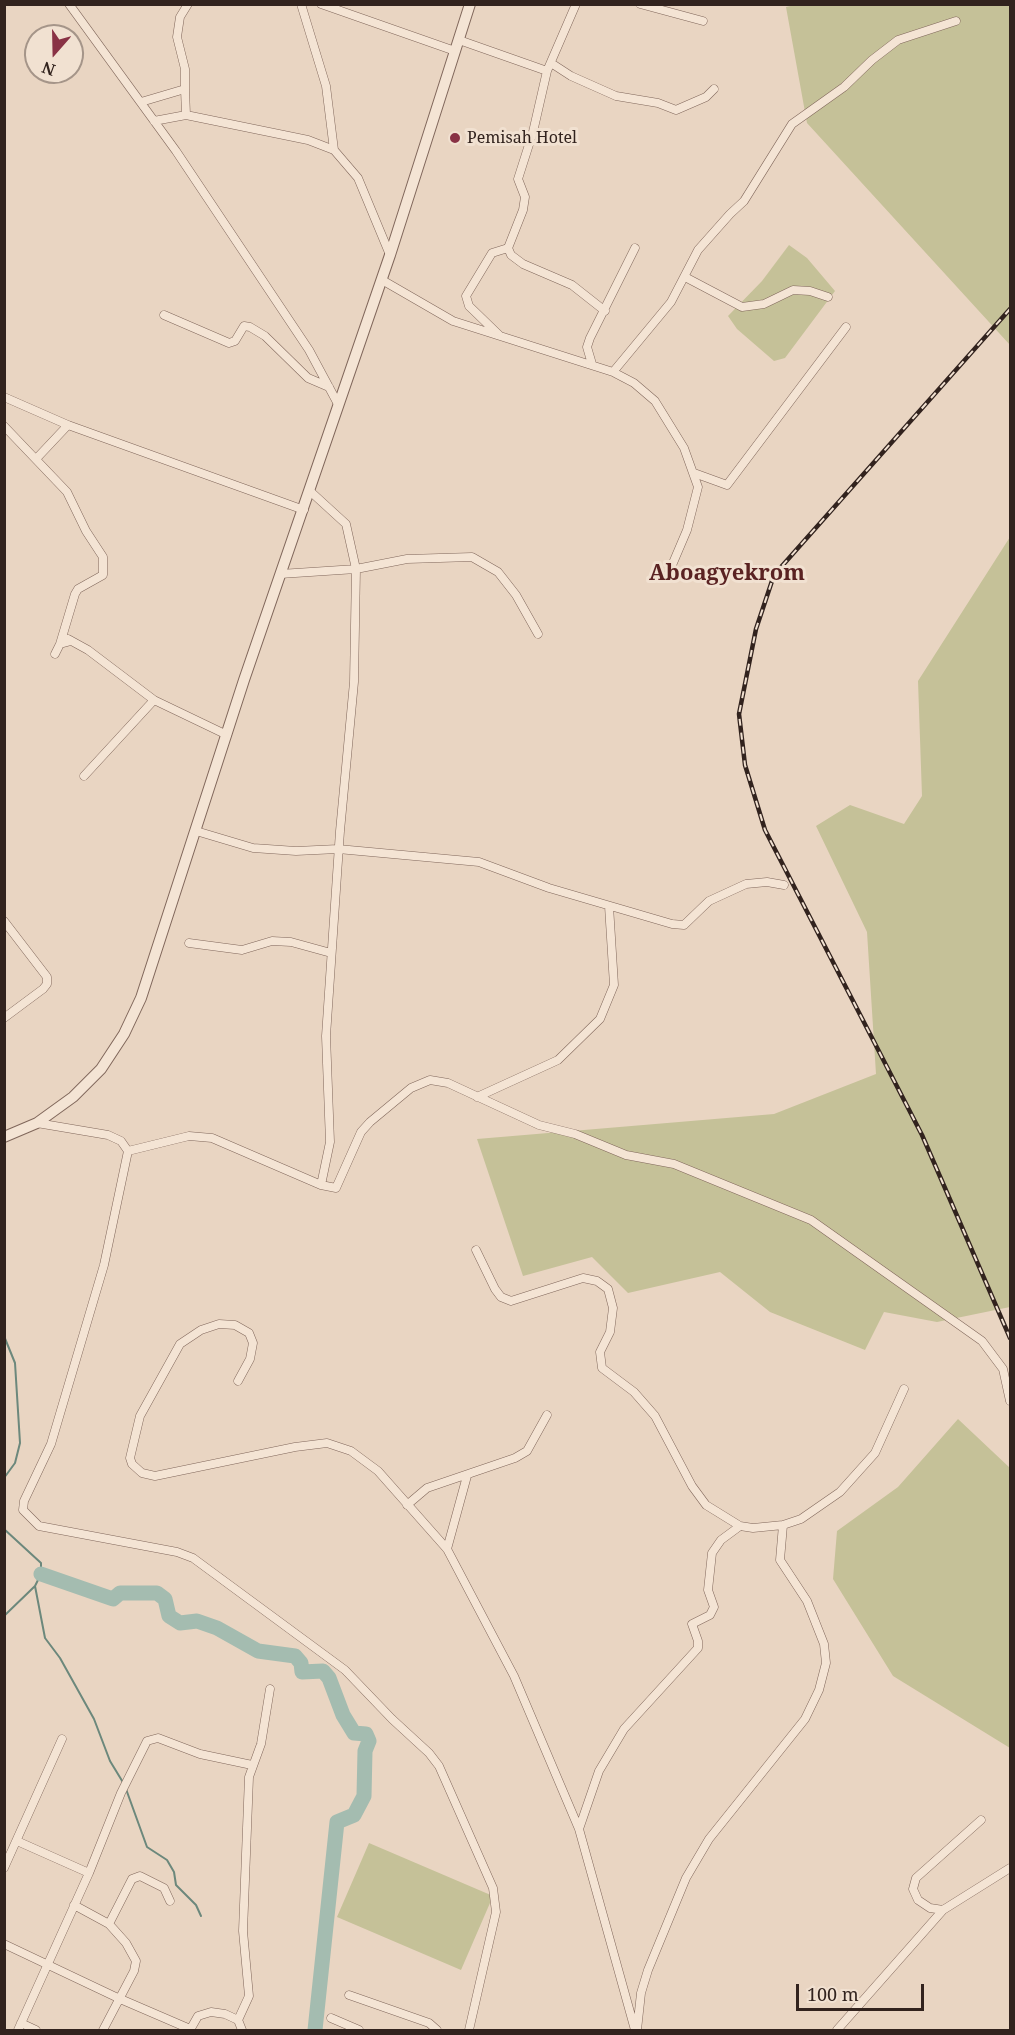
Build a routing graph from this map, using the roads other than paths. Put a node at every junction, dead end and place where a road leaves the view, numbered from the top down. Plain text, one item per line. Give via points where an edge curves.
1 (69, 4) edge
2 (188, 4) edge
3 (301, 4) edge
4 (321, 4) edge
5 (470, 4) edge
6 (576, 4) edge
7 (640, 4) edge
8 (704, 21) dead end
9 (956, 21) dead end
10 (457, 45) junction
11 (549, 67) junction
12 (185, 89) junction
13 (714, 89) dead end
14 (141, 102) junction
15 (186, 115) junction
16 (154, 121) junction
17 (334, 150) junction
18 (508, 248) junction
19 (635, 248) dead end
20 (390, 255) junction
21 (685, 277) junction
22 (382, 280) junction
23 (828, 297) dead end
24 (604, 311) junction
25 (164, 315) dead end
26 (846, 327) dead end
27 (500, 336) junction
28 (592, 364) junction
29 (613, 372) junction
30 (329, 387) junction
31 (4, 397) edge
32 (338, 404) junction
33 (68, 425) junction
34 (4, 426) edge
35 (36, 459) junction
36 (694, 474) junction
37 (311, 492) junction
38 (304, 510) junction
39 (356, 569) junction
40 (280, 574) junction
41 (667, 577) dead end
42 (63, 634) junction
43 (538, 634) dead end
44 (70, 641) junction
45 (60, 644) junction
46 (55, 654) dead end
47 (154, 700) junction
48 (227, 735) junction
49 (84, 776) dead end
50 (196, 831) junction
51 (338, 849) junction
52 (784, 885) dead end
53 (609, 906) junction
54 (4, 921) edge
55 (8, 933) edge
56 (189, 943) dead end
57 (332, 953) junction
58 (4, 1018) edge
59 (477, 1097) junction
60 (37, 1123) junction
61 (4, 1137) edge
62 (128, 1151) junction
63 (321, 1185) junction
64 (476, 1250) dead end
65 (238, 1381) dead end
66 (904, 1389) dead end
67 (1011, 1401) edge
68 (546, 1414) dead end
69 (467, 1476) junction
70 (407, 1505) junction
71 (783, 1525) junction
72 (740, 1526) junction
73 (447, 1548) junction
74 (270, 1689) dead end
75 (62, 1739) dead end
76 (252, 1765) junction
77 (981, 1820) dead end
78 (579, 1829) junction
79 (17, 1840) junction
80 (4, 1868) edge
81 (1011, 1868) edge
82 (89, 1873) junction
83 (170, 1901) dead end
84 (74, 1905) junction
85 (943, 1910) junction
86 (109, 1924) junction
87 (4, 1944) edge
88 (47, 1963) junction
89 (349, 1995) dead end
90 (118, 1998) junction
91 (332, 2018) dead end
92 (238, 2020) junction
93 (19, 2027) edge
94 (190, 2030) edge
95 (36, 2031) edge
96 (103, 2031) edge
97 (242, 2031) edge
98 (359, 2031) edge
99 (437, 2031) edge
100 (469, 2031) edge
101 (636, 2031) edge
102 (837, 2031) edge

1 - 14 street
2 - 12 street via 180,16 177,37 185,69
3 - 17 street via 326,87
4 - 10 street
5 - 10 street
6 - 11 street
7 - 8 street
9 - 21 street via 898,40 844,87 792,124 744,201 703,244
10 - 11 street
10 - 20 street
11 - 13 street via 616,96 676,110 706,97
11 - 18 street via 518,179 525,197 523,210
12 - 14 street
12 - 15 street
14 - 16 street
15 - 16 street
15 - 17 street via 308,140
16 - 30 street via 276,300
17 - 20 street via 358,178
18 - 24 street via 523,264 572,285
18 - 27 street via 492,253 466,296 470,306
19 - 24 street
20 - 22 street
21 - 23 street via 742,307 764,304 794,290
21 - 29 street via 658,320
22 - 27 street via 453,321
22 - 32 street
24 - 28 street via 587,347
25 - 30 street via 229,343 235,341 244,326 250,327 283,352 308,378
26 - 36 street via 727,485
27 - 28 street
28 - 29 street
29 - 36 street via 655,401 684,448
30 - 32 street
31 - 33 street
32 - 37 street
33 - 35 street
33 - 38 street
34 - 35 street
35 - 42 street via 67,492 103,557 103,575 78,589
36 - 41 street via 698,487 687,530
37 - 38 street
37 - 39 street via 346,524
38 - 40 street
39 - 40 street
39 - 43 street via 407,559 472,557 498,572
39 - 51 street via 354,682
40 - 48 street
42 - 44 street
42 - 45 street
44 - 45 street
44 - 47 street
45 - 46 street
47 - 48 street
47 - 49 street
48 - 50 street
50 - 51 street via 253,848
50 - 60 street via 159,950 124,1034 101,1069
51 - 53 street via 479,862
51 - 57 street
52 - 53 street via 746,884 728,891 709,901 684,925
53 - 59 street via 614,985 600,1019 558,1060
54 - 55 street
55 - 58 street via 47,977 47,984
56 - 57 street via 242,950 272,941 291,942
57 - 63 street via 326,1036 330,1142
59 - 63 street via 448,1083 430,1080 411,1088 361,1132 339,1185 331,1189
59 - 67 street via 539,1125 575,1134 626,1155 674,1164 811,1220 982,1341 1003,1370
60 - 61 street
60 - 62 street via 108,1135 121,1141
62 - 63 street via 189,1136 212,1138
62 - 100 street via 104,1265 51,1444 22,1510 39,1526 193,1558 345,1671 429,1753 439,1766 493,1888 496,1912
64 - 72 street via 495,1289 511,1301 583,1278 608,1289 613,1308 610,1332 600,1352 602,1368 634,1392 655,1416 706,1505
65 - 70 street via 250,1359 253,1343 249,1333 236,1325 219,1324 180,1344 140,1416 129,1458 132,1464 142,1473 155,1476 327,1443 351,1451 378,1471
66 - 71 street via 875,1453 840,1492 801,1519
68 - 69 street via 527,1451
69 - 70 street via 427,1488
69 - 73 street
70 - 73 street
71 - 72 street
71 - 101 street via 780,1560 807,1601 824,1644 826,1663 819,1690 805,1719 709,1839 686,1878 648,1970
72 - 78 street via 721,1540 712,1553 708,1590 714,1607 710,1615 692,1624 698,1648 624,1729 599,1771
73 - 78 street via 514,1676
74 - 76 street via 261,1744
75 - 79 street
76 - 82 street via 200,1754 158,1738 147,1741
76 - 92 street via 243,1932 249,1996
77 - 85 street via 916,1878 913,1889 918,1900
78 - 101 street
79 - 80 street
79 - 82 street
81 - 85 street
82 - 84 street
83 - 86 street via 164,1888 135,1876
84 - 86 street
84 - 88 street
85 - 102 street
86 - 90 street via 126,1942 136,1961
87 - 88 street
88 - 90 street
88 - 93 street
89 - 99 street via 429,2023
90 - 94 street
90 - 96 street
91 - 98 street
92 - 94 street via 211,2012 198,2016
92 - 97 street
93 - 95 street

